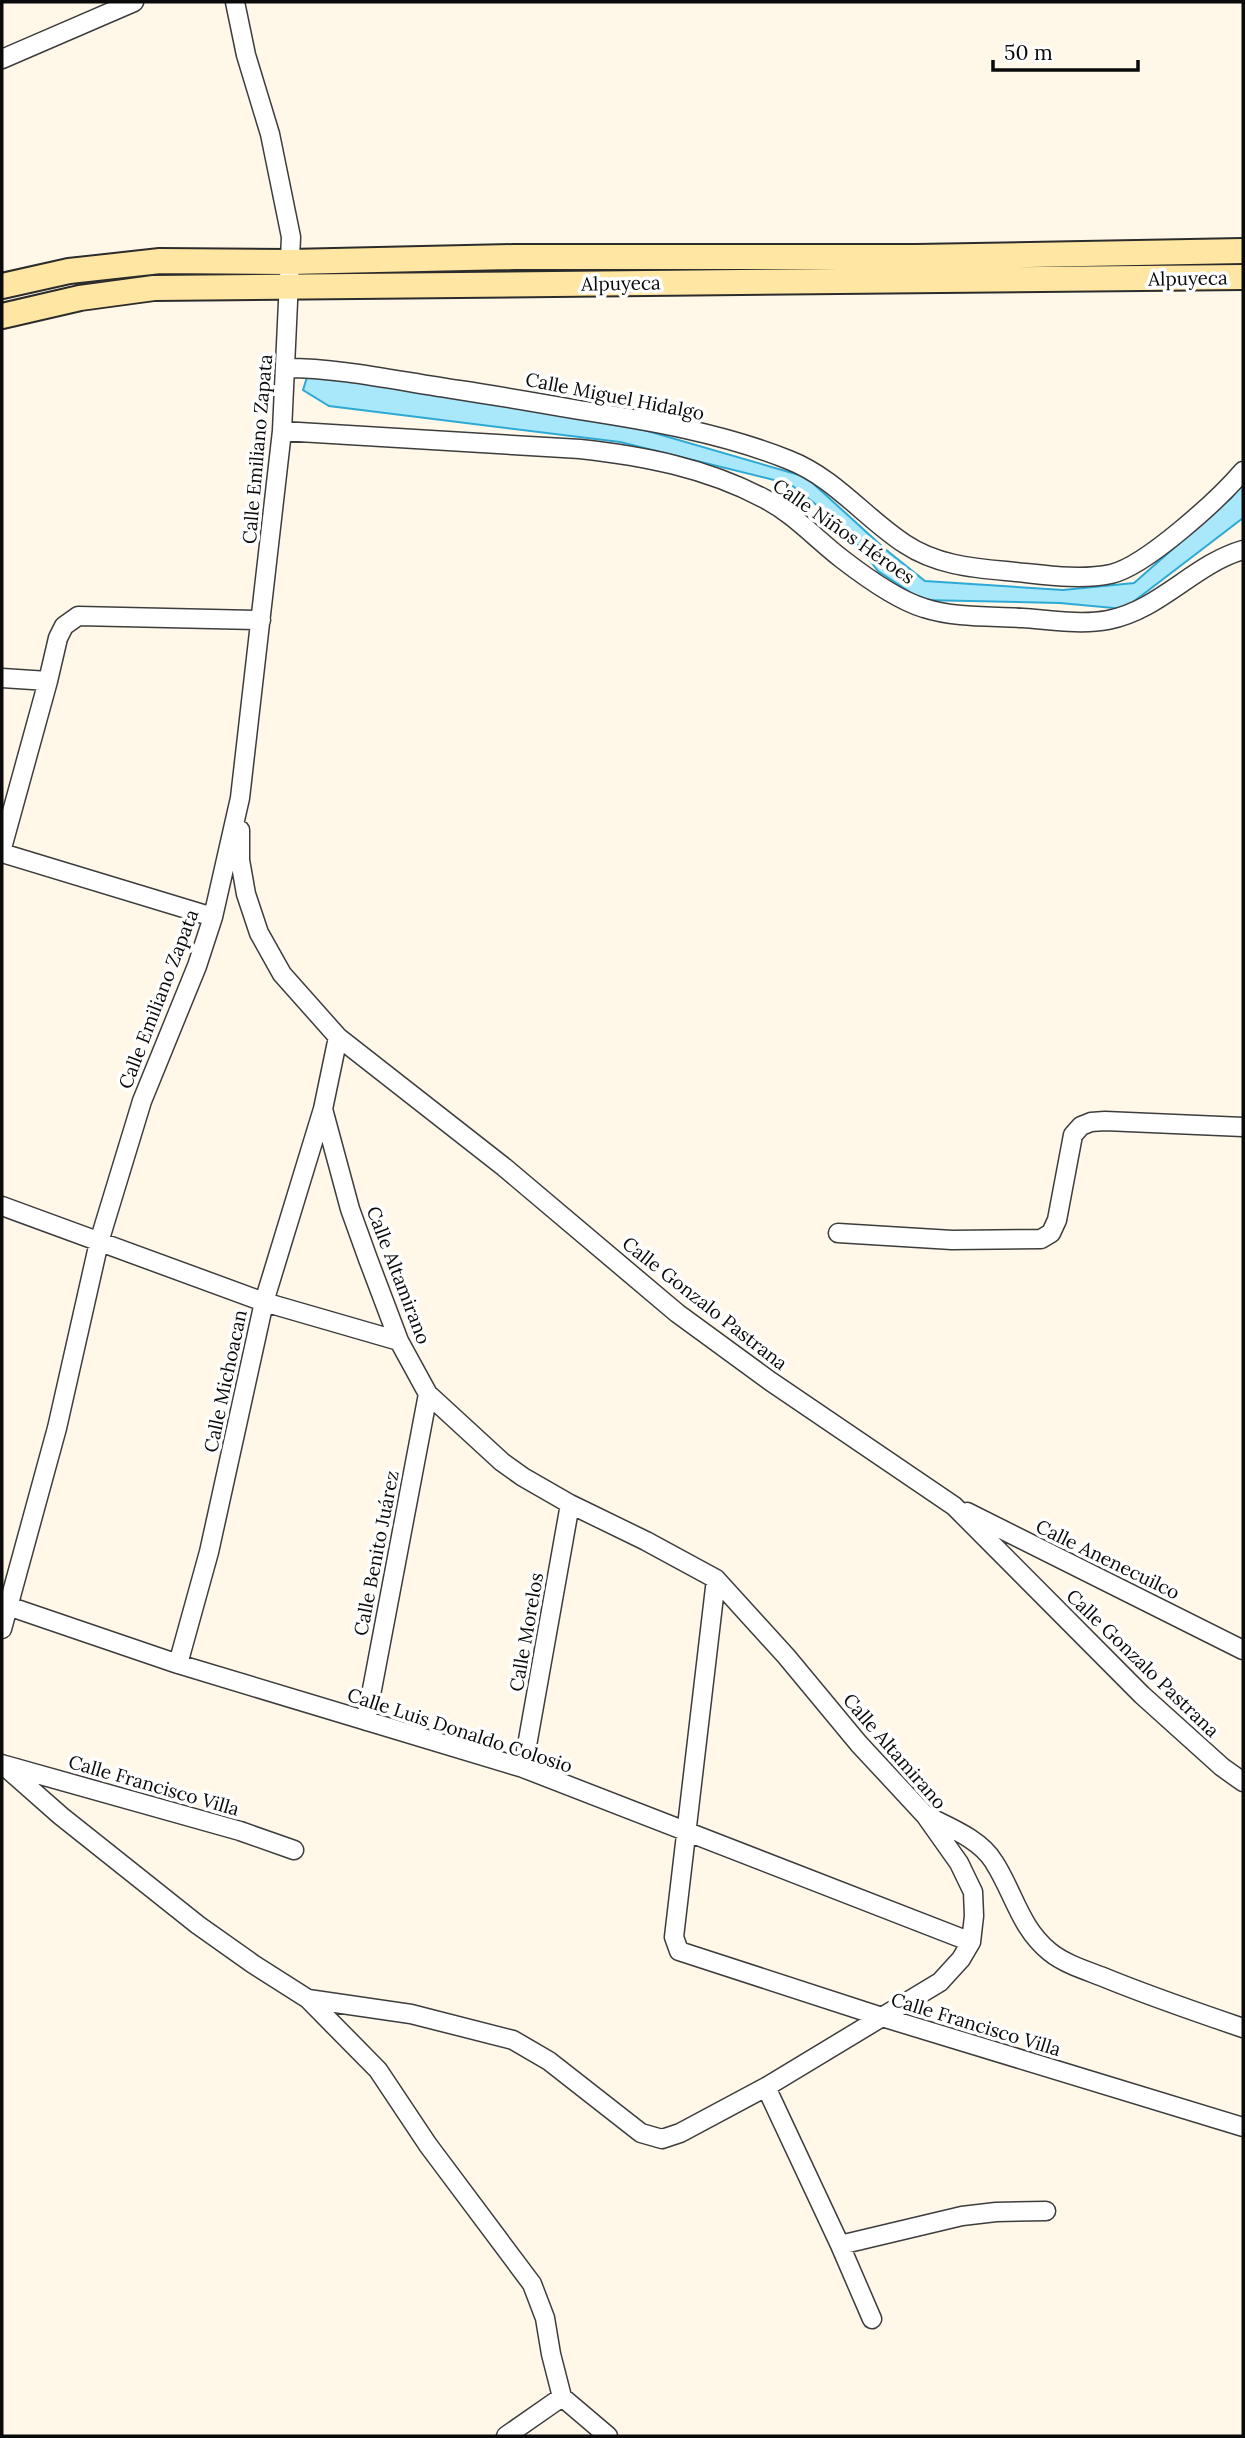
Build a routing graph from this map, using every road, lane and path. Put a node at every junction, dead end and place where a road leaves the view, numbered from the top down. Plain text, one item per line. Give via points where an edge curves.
1 (134, 2) edge
2 (235, 2) edge
3 (2, 60) edge
4 (1243, 251) edge
5 (290, 262) junction
6 (1243, 277) edge
7 (2, 286) edge
8 (289, 287) junction
9 (2, 316) edge
10 (286, 368) junction
11 (282, 431) junction
12 (1243, 471) edge
13 (1243, 550) edge
14 (261, 620) junction
15 (2, 678) edge
16 (48, 681) junction
17 (240, 798) junction
18 (2, 850) edge
19 (213, 917) junction
20 (338, 1037) junction
21 (323, 1109) junction
22 (1243, 1128) edge
23 (2, 1206) edge
24 (838, 1233) dead end
25 (99, 1242) junction
26 (264, 1302) junction
27 (399, 1341) junction
28 (428, 1394) junction
29 (570, 1504) junction
30 (954, 1506) junction
31 (716, 1579) junction
32 (8, 1606) junction
33 (2, 1629) edge
34 (1243, 1650) edge
35 (178, 1664) junction
36 (366, 1721) junction
37 (2, 1764) edge
38 (523, 1768) junction
39 (1243, 1782) edge
40 (925, 1815) junction
41 (686, 1832) junction
42 (294, 1850) dead end
43 (971, 1942) junction
44 (308, 1999) junction
45 (882, 2017) junction
46 (1243, 2028) edge
47 (766, 2087) junction
48 (1243, 2127) edge
49 (1046, 2211) dead end
50 (840, 2245) junction
51 (872, 2319) dead end
52 (562, 2398) junction
53 (506, 2436) edge
54 (608, 2436) edge

1 - 3 street
2 - 5 street, Calle Emiliano Zapata via 285,203
4 - 5 main road, Alpuyeca
5 - 7 main road, Alpuyeca via 160,261 69,271
5 - 8 street, Calle Emiliano Zapata
6 - 8 main road, Alpuyeca
8 - 9 main road, Alpuyeca via 153,288
8 - 10 street, Calle Emiliano Zapata
10 - 11 street, Calle Emiliano Zapata
10 - 12 street, Calle Miguel Hidalgo via 378,378 678,426 791,461 829,483 915,550 953,565 993,570 1060,576 1113,574 1130,567 1198,516
11 - 13 street, Calle Niños Héroes via 580,449 674,464 766,499 890,591 946,613 1105,621 1151,604 1217,561
11 - 14 street, Calle Emiliano Zapata
14 - 16 street via 78,617 64,626 58,638
14 - 17 street, Calle Emiliano Zapata
15 - 16 street
16 - 18 street
17 - 19 street, Calle Emiliano Zapata
17 - 20 street, Calle Gonzalo Pastrana via 240,860 259,933 282,974
18 - 19 street
19 - 25 street, Calle Emiliano Zapata via 142,1101
20 - 21 street, Calle Altamirano
20 - 30 street, Calle Gonzalo Pastrana via 504,1167 677,1313
21 - 26 street, Calle Michoacan
21 - 27 street, Calle Altamirano via 350,1209
22 - 24 street via 1105,1121 1081,1126 1069,1150 1057,1220 1051,1233 1041,1239 952,1240
23 - 25 street
25 - 26 street
25 - 32 street, Calle Emiliano Zapata via 57,1428
26 - 27 street
26 - 35 street, Calle Michoacan via 209,1552
27 - 28 street, Calle Altamirano
28 - 29 street, Calle Altamirano via 502,1462
28 - 36 street, Calle Benito Juárez
29 - 31 street, Calle Altamirano
29 - 38 street, Calle Morelos
30 - 34 street, Calle Anenecuilco
30 - 39 street, Calle Gonzalo Pastrana via 1142,1695
31 - 40 street, Calle Altamirano
31 - 41 street
32 - 33 street, Calle Emiliano Zapata
32 - 35 street, Calle Luis Donaldo Colosio
35 - 36 street, Calle Luis Donaldo Colosio
36 - 38 street, Calle Luis Donaldo Colosio
37 - 42 street, Calle Francisco Villa
37 - 44 street via 198,1925
38 - 41 street, Calle Luis Donaldo Colosio
40 - 43 street, Calle Altamirano via 973,1892
40 - 46 street via 976,1843 993,1860 1022,1920 1051,1953 1137,1992
41 - 43 street, Calle Luis Donaldo Colosio
41 - 45 street, Calle Francisco Villa via 674,1937 679,1951
43 - 45 street via 940,1982
44 - 47 street via 411,2014 513,2040 652,2137 671,2137
44 - 52 street via 378,2070 532,2284 545,2318
45 - 47 street
45 - 48 street, Calle Francisco Villa
47 - 50 street
49 - 50 street via 962,2216
50 - 51 street
52 - 53 street
52 - 54 street

